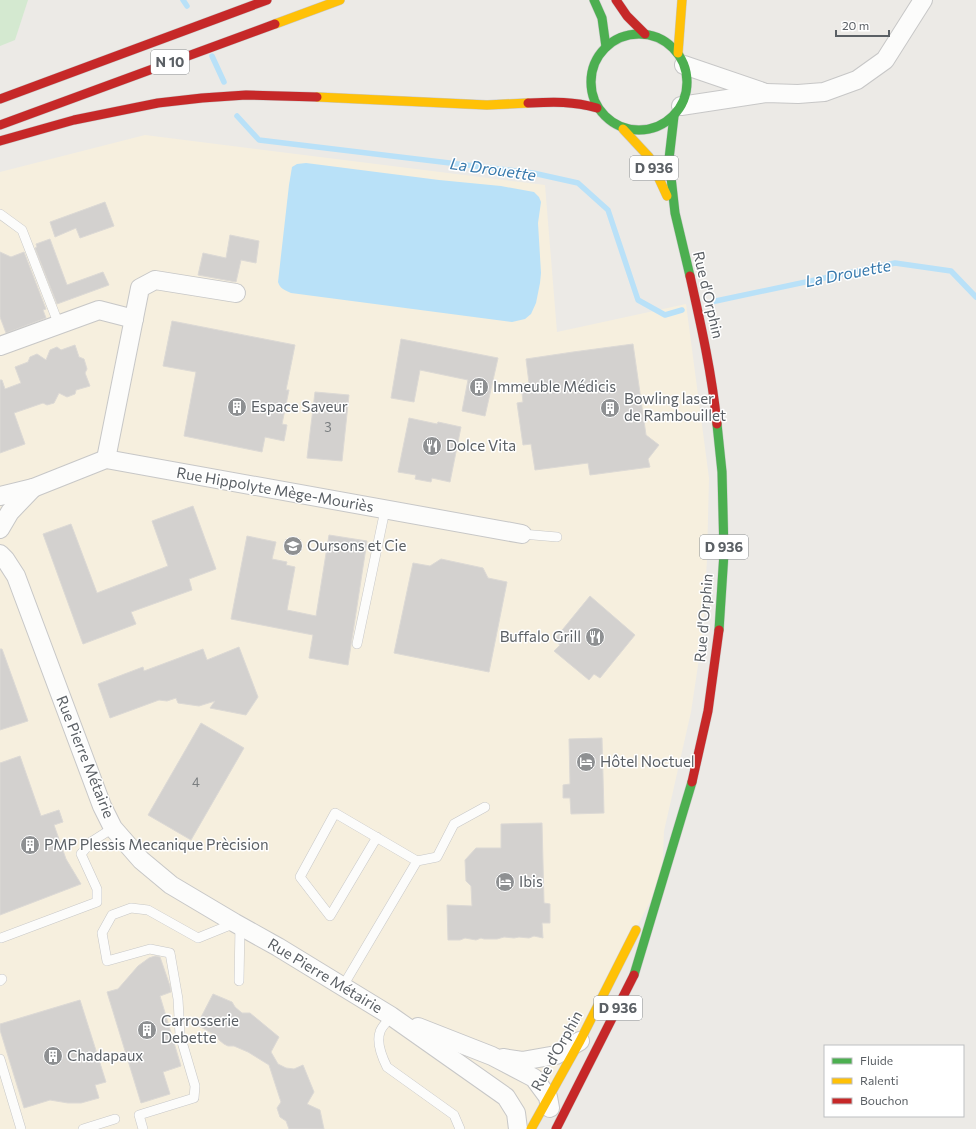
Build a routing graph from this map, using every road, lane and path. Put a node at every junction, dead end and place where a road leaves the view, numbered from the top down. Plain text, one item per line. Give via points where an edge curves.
1 (267, 0) edge
2 (340, 0) edge
3 (594, 0) edge
4 (616, 0) edge
5 (682, 0) edge
6 (923, 0) edge
7 (646, 34) junction
8 (606, 47) junction
9 (681, 59) junction
10 (766, 93) junction
11 (0, 99) edge
12 (598, 108) junction
13 (678, 111) junction
14 (0, 125) edge
15 (623, 129) junction
16 (0, 140) edge
17 (675, 213) junction
18 (0, 214) edge
19 (236, 293) dead end
20 (134, 319) junction
21 (59, 325) junction
22 (0, 346) edge
23 (106, 459) junction
24 (33, 488) junction
25 (0, 496) edge
26 (385, 510) junction
27 (0, 529) edge
28 (522, 534) joint
29 (557, 538) dead end
30 (0, 554) edge
31 (357, 644) dead end
32 (485, 807) dead end
33 (113, 828) junction
34 (377, 837) junction
35 (417, 861) junction
36 (662, 879) junction
37 (237, 924) junction
38 (1, 938) edge
39 (240, 981) dead end
40 (343, 986) junction
41 (391, 1016) junction
42 (580, 1041) junction
43 (492, 1056) junction
44 (0, 1059) edge
45 (548, 1097) junction
46 (115, 1119) dead end
47 (21, 1129) edge
48 (83, 1129) edge
49 (143, 1129) edge
50 (460, 1129) edge
51 (518, 1129) edge
52 (531, 1129) edge
53 (555, 1129) edge

1 - 11 main road, N 10
2 - 14 main road, N 10
3 - 8 main road via 602,18
4 - 7 main road via 627,16
5 - 9 main road
6 - 10 street via 885,60 857,80 824,92
7 - 8 main road via 618,38
7 - 9 main road via 671,46
8 - 12 main road via 593,66 590,80 592,95
9 - 10 street
9 - 13 main road via 687,76 687,88
10 - 13 street
12 - 15 main road via 609,121
12 - 16 main road via 562,102 487,105 246,95 158,103 74,120
13 - 15 main road via 666,123 656,128 640,131
13 - 17 main road, Rue d'Orphin / D 936 via 669,159
15 - 17 main road, Rue d'Orphin / D 936 via 649,157
17 - 36 main road, Rue d'Orphin / D 936 via 701,323 714,395 722,472 724,553 719,632 708,711 690,790
18 - 21 lane via 22,230
19 - 20 street via 155,280 140,288
20 - 21 street via 99,310
20 - 23 street
21 - 22 street
23 - 24 street
23 - 26 street, Rue Hippolyte Mège-Mouriès
24 - 25 street
24 - 27 street via 10,512
26 - 28 street, Rue Hippolyte Mège-Mouriès
26 - 31 lane
28 - 29 lane
30 - 33 street, Rue Pierre Métairie via 16,576 102,806
32 - 35 lane via 454,824 437,857
33 - 37 street, Rue Pierre Métairie via 141,860 171,885
33 - 38 lane via 91,842 81,854 97,889 98,902
34 - 34 lane via 334,813 300,877 330,916
34 - 35 lane
35 - 40 lane
36 - 42 main road, Rue d'Orphin / D 936
36 - 53 main road, Rue d'Orphin / D 936 via 633,978
37 - 39 lane
37 - 40 street, Rue Pierre Métairie
37 - 49 lane via 198,938 148,910 131,908 112,915 102,933 107,961 150,948 170,953 178,999 180,1035 195,1086 194,1098 139,1115
40 - 41 street, Rue Pierre Métairie
41 - 43 street, Rue Pierre Métairie
41 - 50 lane via 380,1032 379,1044 387,1067 454,1115
41 - 51 street, Rue Pierre Métairie via 506,1097 516,1113
42 - 43 street, Rue Pierre Métairie via 556,1055 522,1060
42 - 45 main road, Rue d'Orphin / D 936
43 - 45 street, Rue Pierre Métairie via 534,1078
44 - 47 lane
45 - 52 main road, Rue d'Orphin / D 936
45 - 53 street, Rue Pierre Métairie
46 - 48 lane

